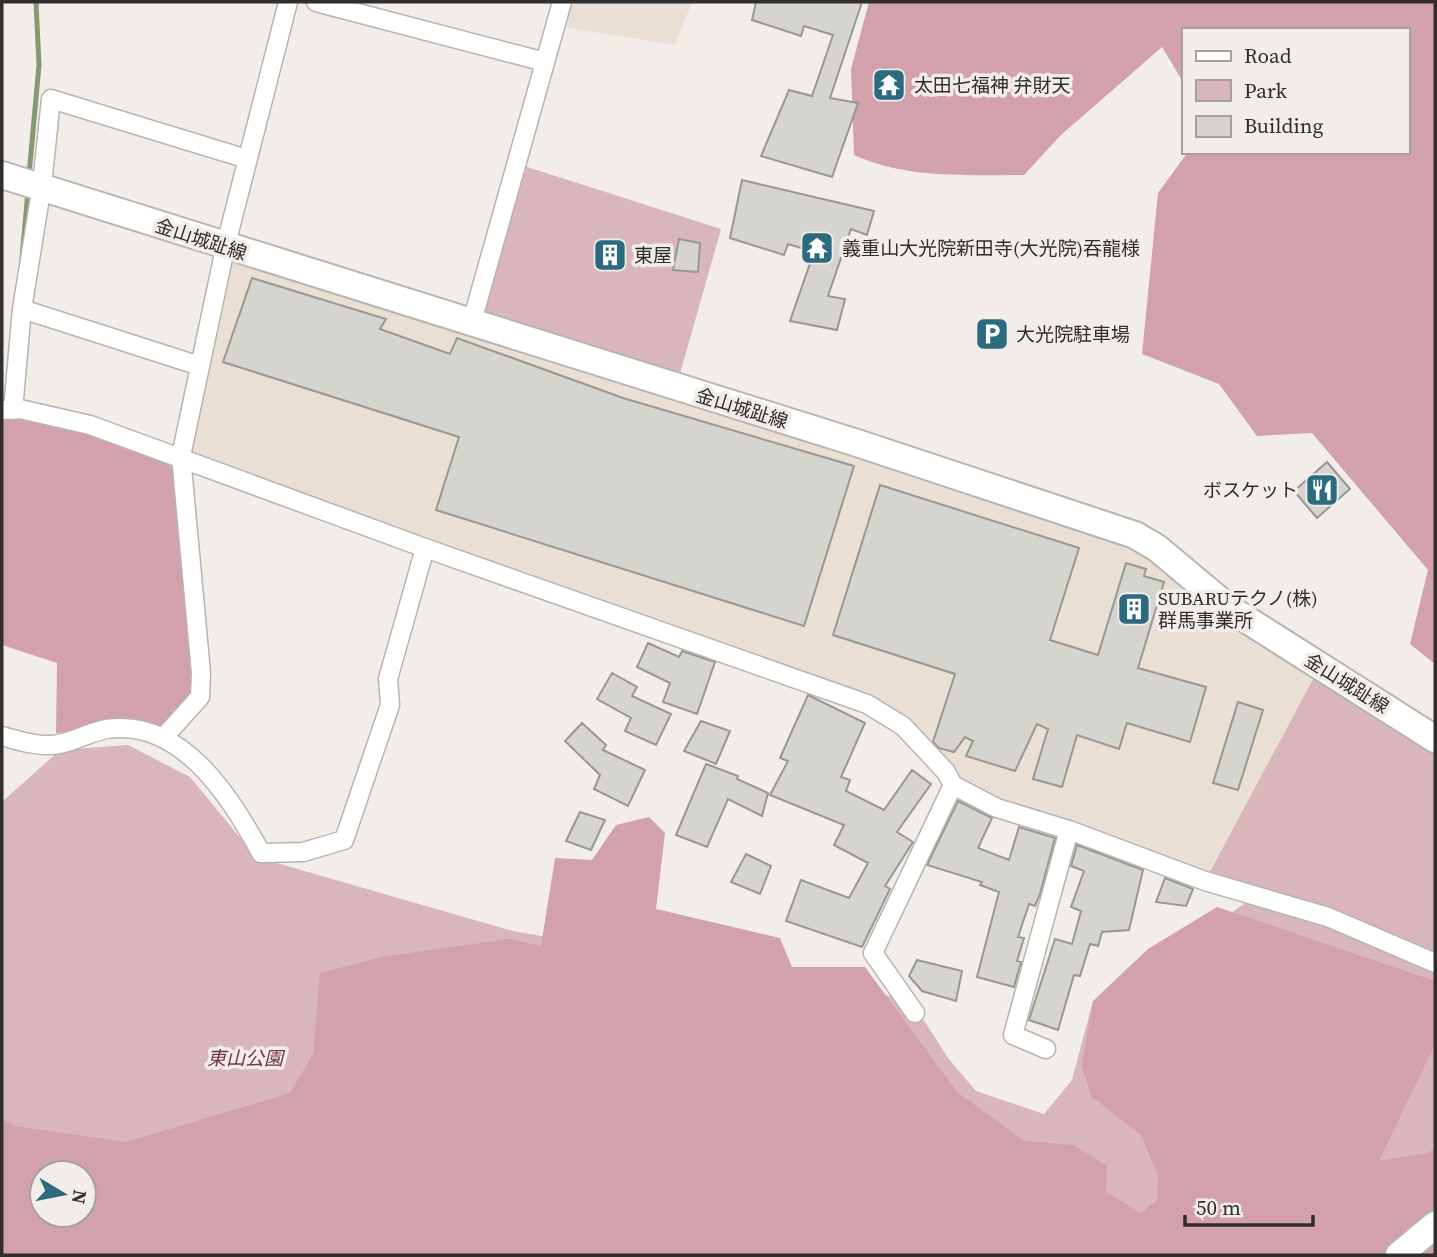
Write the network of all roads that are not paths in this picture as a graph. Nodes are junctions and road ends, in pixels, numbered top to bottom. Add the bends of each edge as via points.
1 (288, 2) edge
2 (316, 2) edge
3 (562, 2) edge
4 (545, 62) junction
5 (247, 159) junction
6 (2, 175) edge
7 (41, 188) junction
8 (225, 246) junction
9 (22, 309) junction
10 (471, 325) junction
11 (200, 366) junction
12 (8, 410) edge
13 (181, 456) junction
14 (425, 548) junction
15 (2, 736) edge
16 (164, 737) junction
17 (1435, 739) edge
18 (953, 785) junction
19 (1069, 830) junction
20 (1435, 963) edge
21 (915, 1013) dead end
22 (1046, 1049) dead end
23 (1435, 1225) edge
24 (1399, 1255) edge

1 - 5 street
2 - 4 street
3 - 4 street
4 - 10 street
5 - 7 street via 51,99
5 - 8 street
6 - 7 main road, 金山城趾線
7 - 8 main road, 金山城趾線
7 - 9 street
8 - 10 main road, 金山城趾線
8 - 11 street
9 - 11 street
9 - 12 street
10 - 17 main road, 金山城趾線 via 857,443 1135,535 1230,609
11 - 13 street
12 - 13 street via 90,425
13 - 14 street
13 - 16 street via 200,697
14 - 16 street via 388,679 390,705 344,840 303,852 261,853 223,790
14 - 18 street via 866,704 903,726
15 - 16 street via 50,746 108,729
18 - 19 street via 997,808
18 - 21 street via 873,953
19 - 20 street via 1205,881 1328,917
19 - 22 street via 1013,1035
23 - 24 main road

